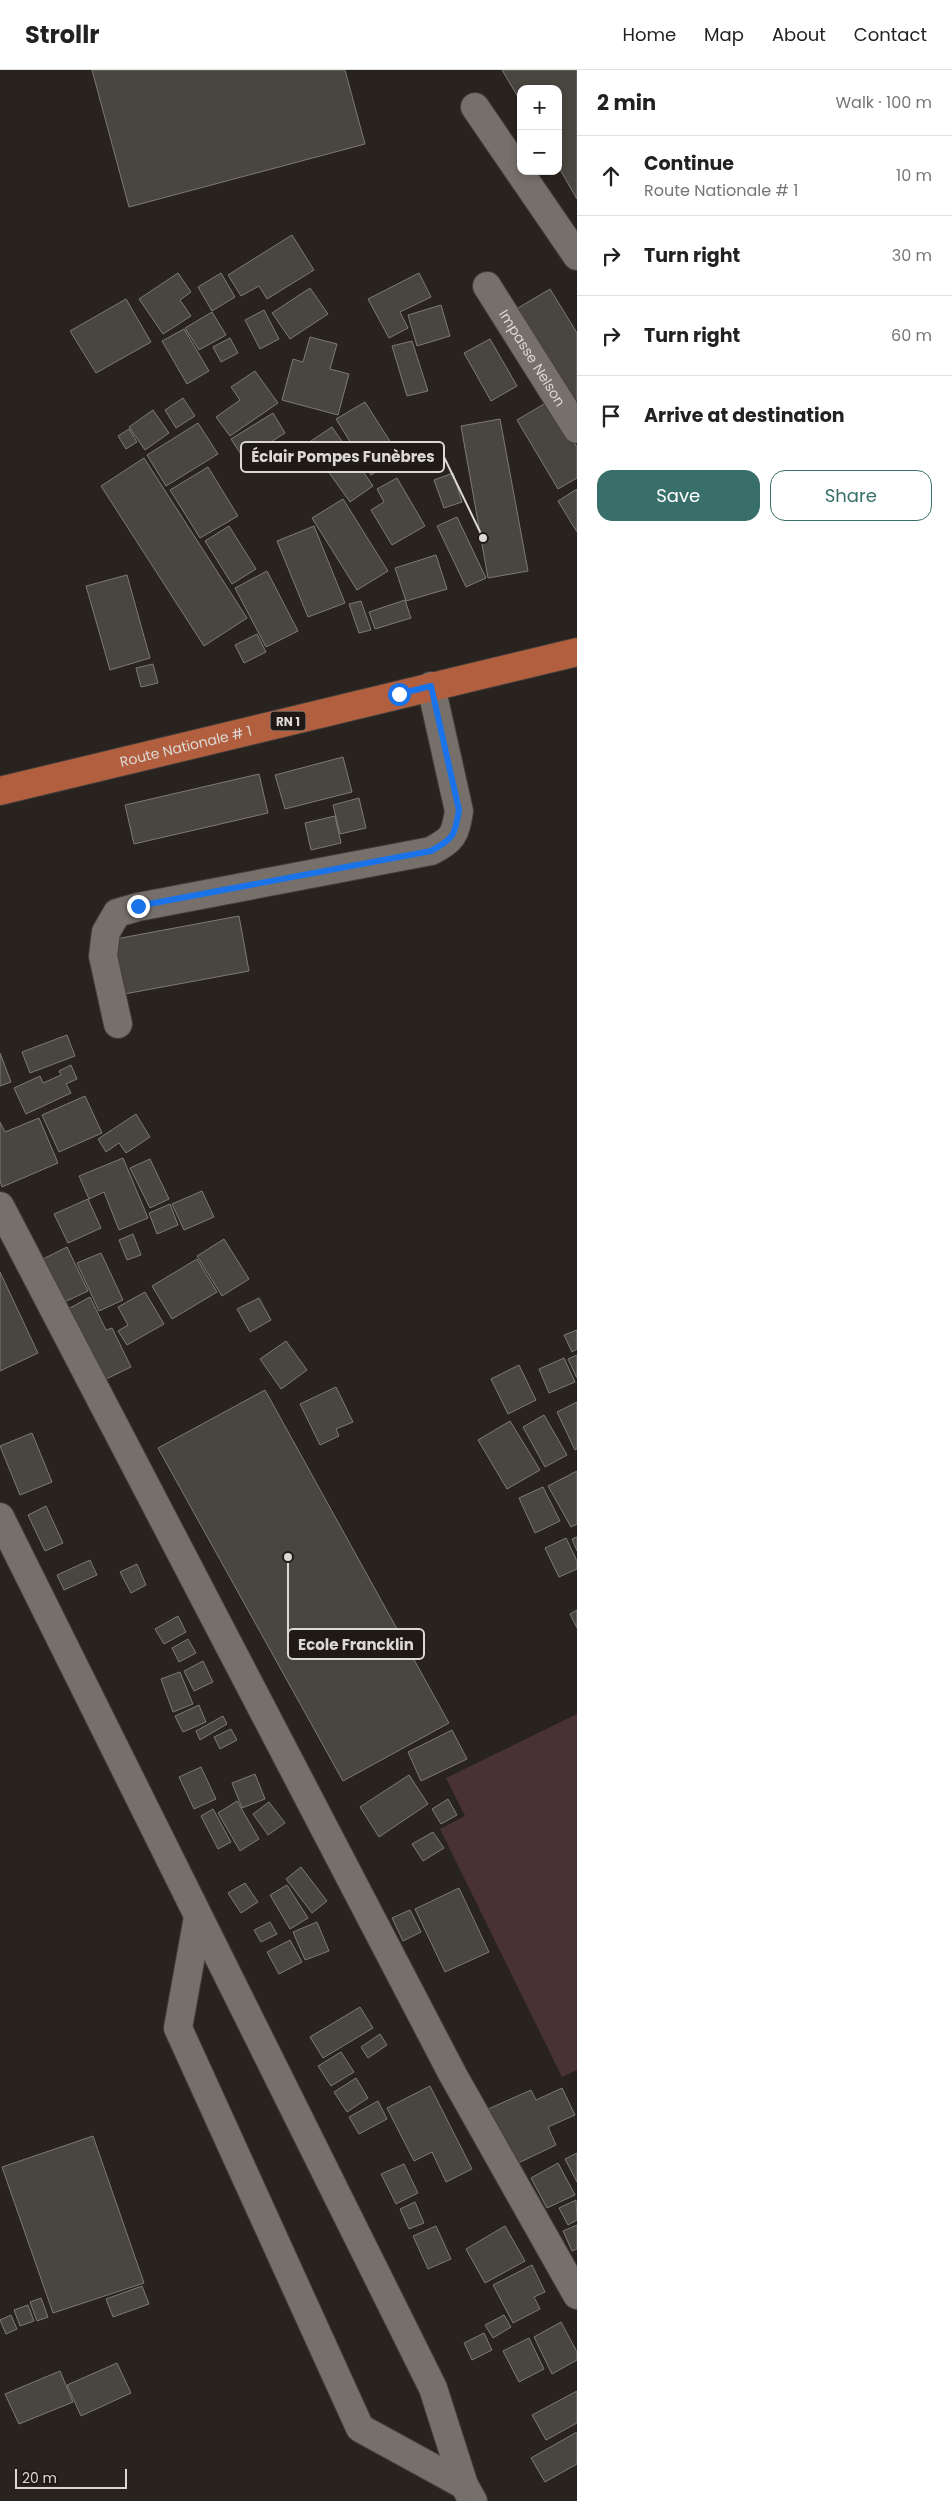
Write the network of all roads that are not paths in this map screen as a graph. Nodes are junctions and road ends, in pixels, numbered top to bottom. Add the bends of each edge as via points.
1 (475, 107) dead end
2 (577, 256) edge
3 (487, 286) dead end
4 (577, 429) edge
5 (577, 652) edge
6 (431, 686) junction
7 (0, 791) edge
8 (118, 1024) dead end
9 (0, 1206) edge
10 (0, 1517) edge
11 (198, 1917) junction
12 (577, 2295) edge
13 (469, 2493) edge

1 - 2 lane
3 - 4 lane, Impasse Nelson
5 - 6 main road, Route Nationale # 1 / RN 1
6 - 7 main road, Route Nationale # 1 / RN 1
6 - 8 lane via 459,810 450,841 431,851 138,906 117,913 106,932 103,956
9 - 12 lane via 453,2075
10 - 11 lane
11 - 13 lane via 433,2388
11 - 13 lane via 178,2028 360,2428

